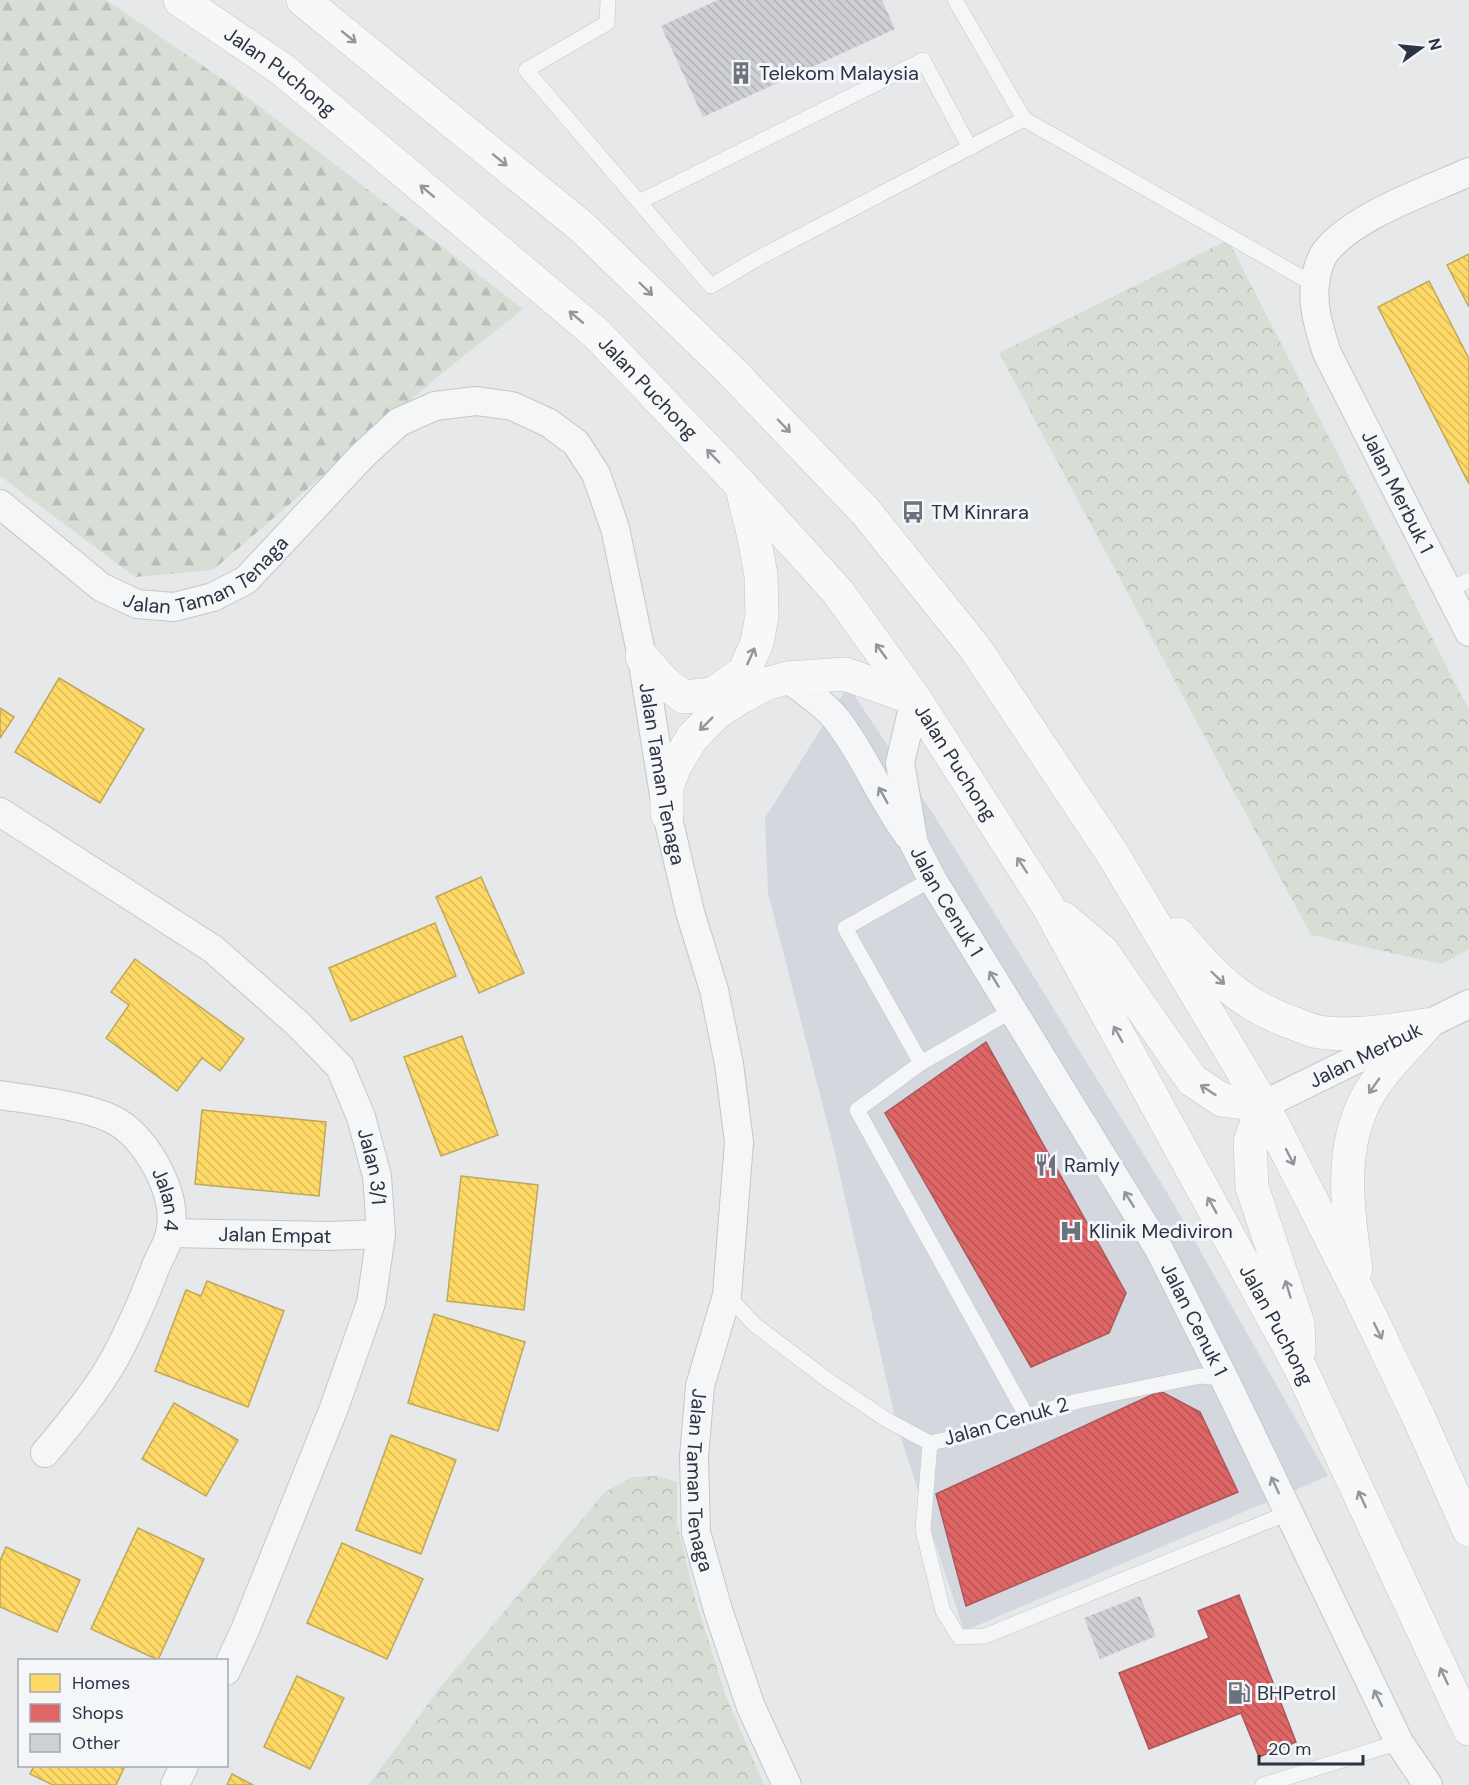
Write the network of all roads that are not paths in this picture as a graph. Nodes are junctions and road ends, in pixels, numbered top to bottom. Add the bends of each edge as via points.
1 (180, 0) edge
2 (303, 0) edge
3 (608, 0) edge
4 (955, 0) edge
5 (1024, 119) junction
6 (970, 148) junction
7 (1469, 172) edge
8 (639, 202) junction
9 (1315, 285) junction
10 (741, 485) junction
11 (0, 504) edge
12 (1459, 586) edge
13 (1469, 632) edge
14 (642, 657) junction
15 (787, 678) junction
16 (915, 699) junction
17 (0, 812) edge
18 (667, 814) junction
19 (914, 844) junction
20 (1112, 853) junction
21 (932, 879) junction
22 (1048, 906) junction
23 (1469, 1004) edge
24 (1013, 1010) junction
25 (1426, 1025) junction
26 (921, 1063) junction
27 (0, 1095) edge
28 (1263, 1105) junction
29 (170, 1233) junction
30 (381, 1234) junction
31 (1360, 1294) junction
32 (727, 1296) junction
33 (1300, 1367) junction
34 (1224, 1378) junction
35 (1026, 1415) junction
36 (930, 1443) junction
37 (45, 1453) dead end
38 (1288, 1513) junction
39 (1469, 1530) edge
40 (228, 1667) edge
41 (1469, 1729) edge
42 (1399, 1742) junction
43 (184, 1767) edge
44 (175, 1785) edge
45 (788, 1785) edge
46 (1263, 1785) edge
47 (1428, 1785) edge

10 -> 1 main road, Jalan Puchong via 597,334 283,70
2 -> 20 main road via 582,227 732,372 858,503 975,648
3 - 8 lane via 607,23 526,70
4 - 5 lane
5 - 6 lane
5 - 9 lane
6 - 8 lane via 711,286
6 - 8 lane via 923,60
7 - 9 street via 1364,220 1347,232 1326,251
9 - 12 street, Jalan Merbuk 1 via 1318,324 1327,353
14 -> 10 main road via 684,697 713,694 744,672 757,643 762,615 761,575
16 -> 10 main road, Jalan Puchong via 838,592
11 - 14 street, Jalan Taman Tenaga via 101,587 137,604 174,607 213,597 246,580 363,454 399,422 435,406 476,401 512,406 549,423 576,443 596,474 615,528
12 - 13 street, Jalan Merbuk 1
14 - 18 street, Jalan Taman Tenaga
15 - 16 main road via 845,674
15 -> 18 main road via 741,697 716,714 692,738 667,787
19 -> 15 street via 836,718
16 - 19 street, Jalan Cenuk 1 via 900,763
22 -> 16 main road, Jalan Puchong
17 - 30 street, Jalan 3/1 via 213,949 340,1067 361,1117 376,1176
18 - 32 street, Jalan Taman Tenaga via 690,912 714,990 739,1142
19 - 21 street, Jalan Cenuk 1
20 -> 25 main road via 1197,957 1236,995 1269,1015 1319,1032 1377,1032
20 - 28 main road
24 -> 21 street, Jalan Cenuk 1
21 - 26 lane via 845,928
28 -> 22 main road via 1222,1100 1191,1080 1102,951
33 -> 22 main road, Jalan Puchong
23 - 25 street, Jalan Merbuk
24 - 26 lane
34 -> 24 street, Jalan Cenuk 1 via 1159,1249
25 - 28 street, Jalan Merbuk
25 -> 31 main road via 1384,1071 1353,1128 1348,1165 1349,1216
26 - 35 lane via 857,1110
27 - 29 street, Jalan 4 via 64,1105 118,1122 135,1136 153,1160 167,1191
28 -> 31 main road
33 -> 28 main road via 1298,1324 1252,1187 1250,1142
29 - 30 street, Jalan Empat
29 - 37 street, Jalan 4 via 139,1312 114,1359 87,1401
30 - 40 street, Jalan 3/1 via 371,1303 342,1387
31 -> 39 main road
32 - 36 lane, Jalan Cenuk 2 via 755,1325 829,1381
32 - 45 street, Jalan Taman Tenaga via 700,1386 694,1457 696,1532 751,1707
41 -> 33 main road, Jalan Puchong
34 - 35 lane, Jalan Cenuk 2 via 1200,1376 1168,1381
38 -> 34 street, Jalan Cenuk 1
35 - 36 lane, Jalan Cenuk 2
36 - 38 lane via 923,1530 943,1611 958,1637 985,1636
42 -> 38 street, Jalan Cenuk 1
42 - 46 lane
42 - 47 street, Jalan Cenuk 1
43 - 44 street

